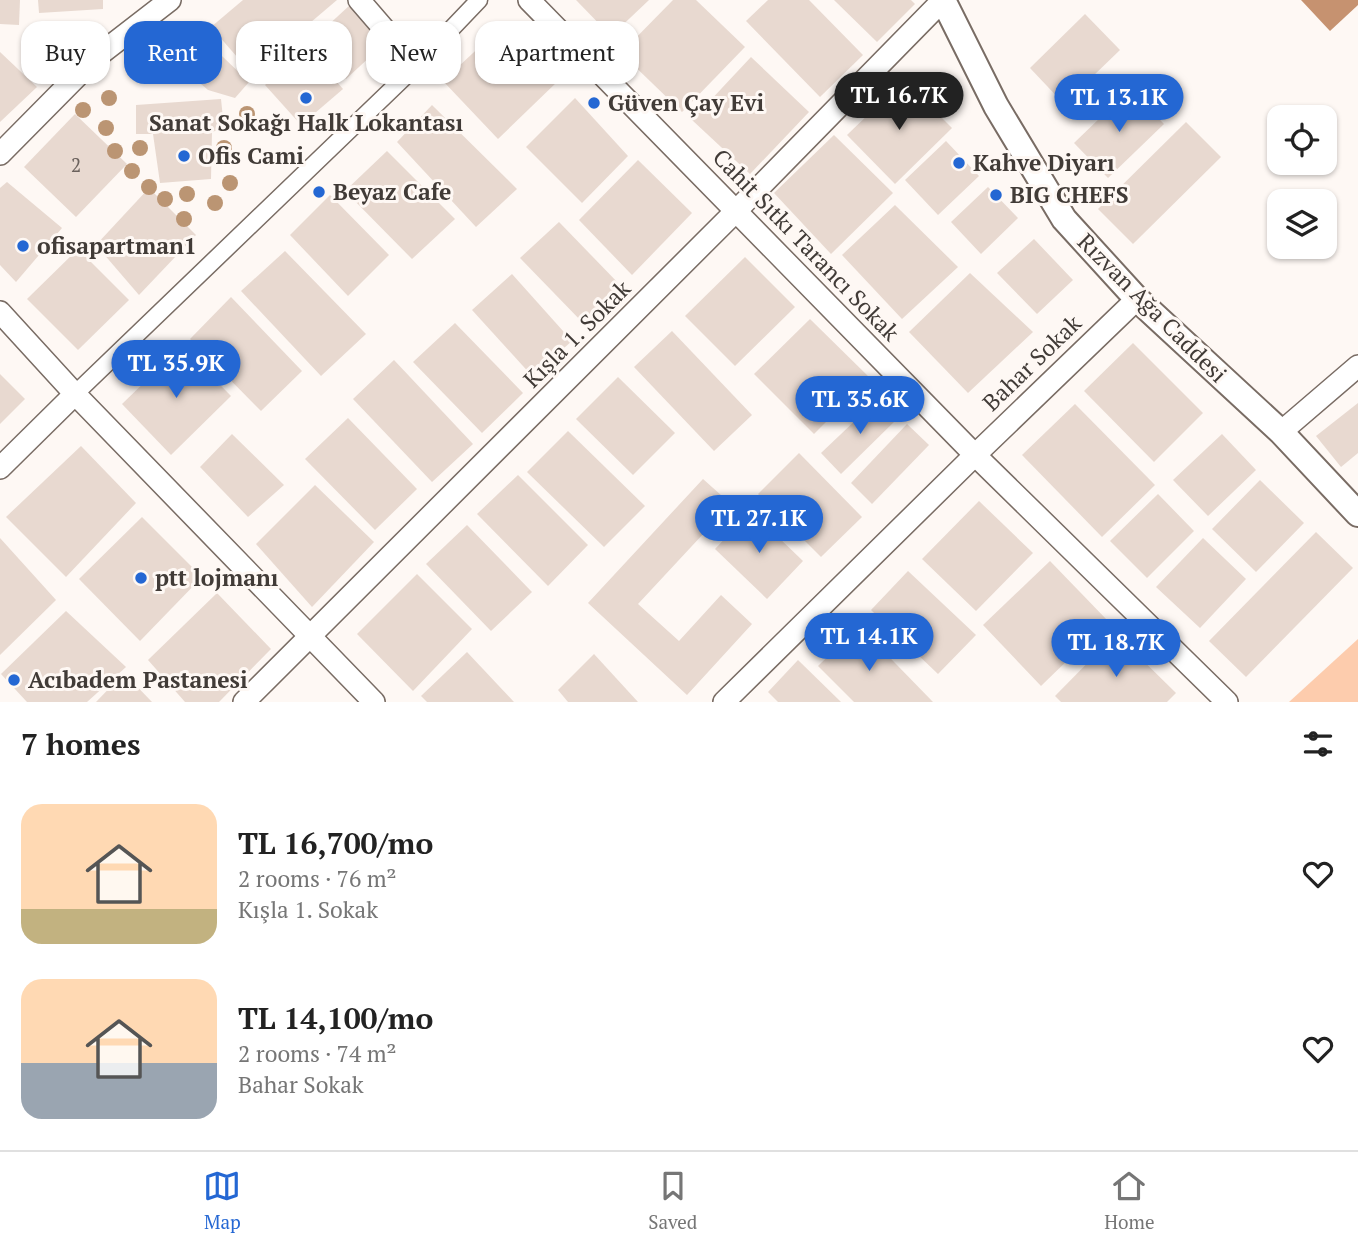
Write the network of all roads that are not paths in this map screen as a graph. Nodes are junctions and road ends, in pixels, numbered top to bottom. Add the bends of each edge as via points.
1 (170, 0) edge
2 (359, 0) edge
3 (479, 0) edge
4 (529, 0) edge
5 (943, 0) edge
6 (377, 21) edge
7 (459, 21) edge
8 (397, 84) edge
9 (0, 154) edge
10 (736, 211) junction
11 (1137, 299) junction
12 (0, 312) edge
13 (1358, 366) edge
14 (75, 394) junction
15 (1281, 432) junction
16 (975, 455) junction
17 (0, 468) edge
18 (1358, 514) edge
19 (311, 637) junction
20 (735, 698) edge
21 (1218, 699) edge
22 (244, 702) edge
23 (374, 702) edge

1 - 9 street via 95,58
2 - 6 street
3 - 7 street
4 - 10 street, Cahit Sıtkı Tarancı Sokak
5 - 10 street, Kışla 1. Sokak
5 - 11 street, Rızvan Ağa Caddesi via 996,106 1064,219
8 - 14 street
10 - 16 street, Cahit Sıtkı Tarancı Sokak
10 - 19 street, Kışla 1. Sokak
11 - 15 street, Rızvan Ağa Caddesi
11 - 16 street, Bahar Sokak
12 - 14 street
13 - 15 street
14 - 17 street
14 - 19 street
15 - 18 street, Rızvan Ağa Caddesi
16 - 20 street, Bahar Sokak
16 - 21 street, Cahit Sıtkı Tarancı Sokak
19 - 22 street, Kışla 1. Sokak
19 - 23 street

